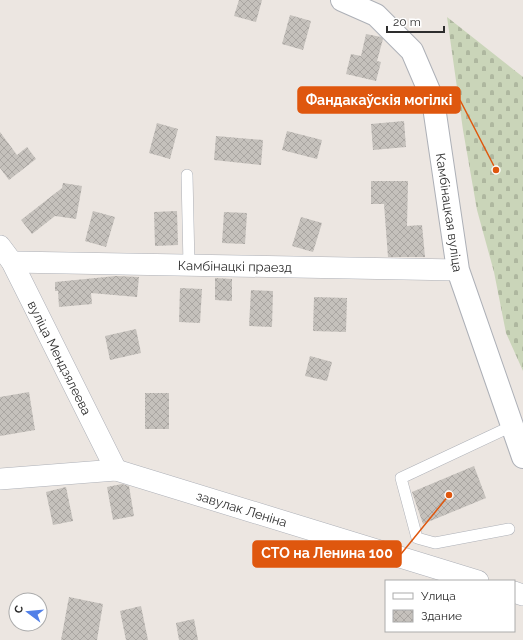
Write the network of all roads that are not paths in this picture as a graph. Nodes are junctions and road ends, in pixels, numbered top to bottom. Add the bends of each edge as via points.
1 (345, 1) edge
2 (187, 175) dead end
3 (6, 254) edge
4 (189, 265) junction
5 (458, 270) junction
6 (512, 426) junction
7 (523, 457) edge
8 (116, 470) junction
9 (0, 479) edge
10 (509, 528) dead end
11 (475, 580) edge

1 - 5 street, Камбінацкая вуліца via 376,15 412,50 433,100
2 - 4 lane
3 - 4 street, Камбінацкі праезд
3 - 8 street, вуліца Мендзялеева
4 - 5 street, Камбінацкі праезд
5 - 6 street, Камбінацкая вуліца
6 - 7 street, Камбінацкая вуліца
6 - 10 lane via 401,478 417,538 435,543
8 - 9 street, завулак Леніна
8 - 11 street, завулак Леніна

